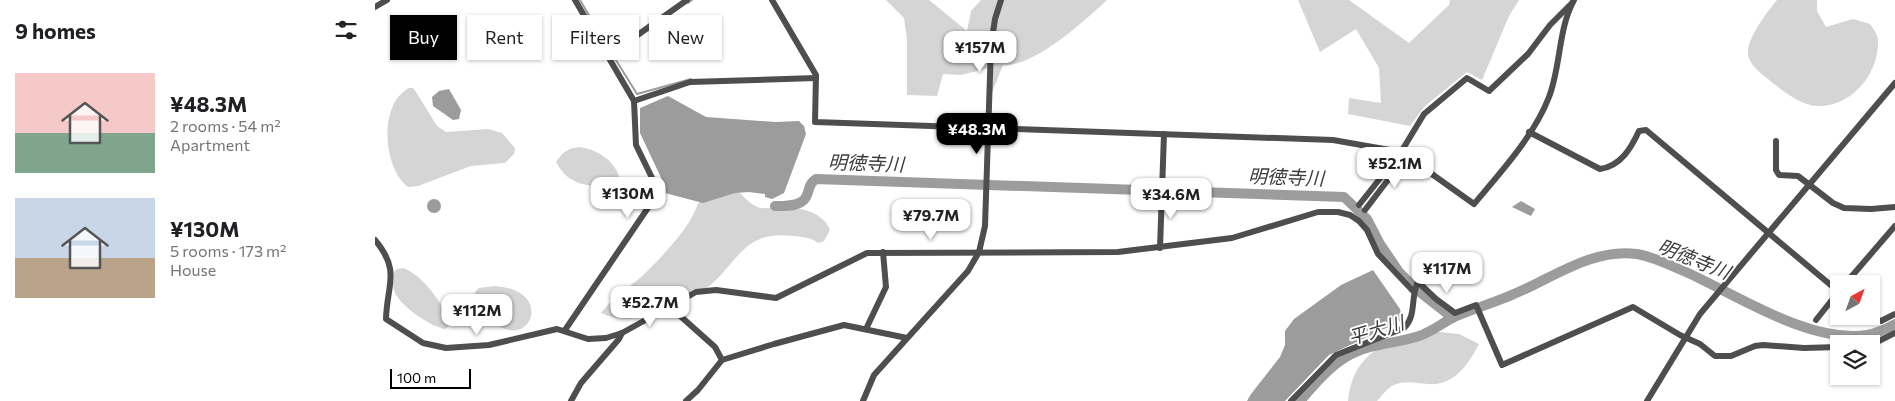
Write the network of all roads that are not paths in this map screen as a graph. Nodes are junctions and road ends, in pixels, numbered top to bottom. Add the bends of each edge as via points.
1 (387, 0) edge
2 (575, 0) edge
3 (687, 0) edge
4 (772, 0) edge
5 (1001, 0) edge
6 (1573, 2) edge
7 (375, 7) edge
8 (584, 15) edge
9 (639, 34) edge
10 (610, 60) edge
11 (816, 78) junction
12 (1895, 83) edge
13 (634, 101) junction
14 (988, 129) junction
15 (1529, 132) junction
16 (1163, 134) junction
17 (1776, 141) dead end
18 (1404, 153) junction
19 (1809, 186) junction
20 (1359, 205) dead end
21 (1895, 207) edge
22 (1365, 210) dead end
23 (1895, 226) edge
24 (1769, 233) junction
25 (375, 240) edge
26 (1160, 248) junction
27 (883, 252) junction
28 (979, 252) junction
29 (1853, 275) edge
30 (1830, 284) edge
31 (1413, 291) junction
32 (1830, 303) edge
33 (669, 306) junction
34 (1895, 314) edge
35 (1816, 320) dead end
36 (1880, 321) edge
37 (866, 329) junction
38 (565, 330) junction
39 (1895, 333) edge
40 (622, 334) junction
41 (1684, 337) junction
42 (907, 338) junction
43 (1880, 340) edge
44 (1830, 347) edge
45 (722, 360) junction
46 (571, 401) edge
47 (685, 401) edge
48 (863, 401) edge
49 (1291, 401) edge
50 (1647, 401) edge

1 - 7 street
2 - 8 street
3 - 9 street
4 - 11 street
5 - 14 street via 992,35
6 - 15 street via 1549,96
6 - 18 street via 1549,25 1528,54 1489,91 1467,78 1429,109
10 - 13 street
11 - 13 street via 690,82
11 - 14 street via 815,122
12 - 19 street
13 - 38 street via 636,145 655,184 656,196
14 - 16 street
14 - 28 street via 985,226
15 - 18 street via 1474,204
15 - 24 street via 1600,169 1615,164 1629,150 1639,131 1646,130
16 - 18 street via 1333,140
16 - 26 street
17 - 19 street via 1777,174 1799,176
18 - 20 street
18 - 22 street
19 - 21 street via 1844,208 1871,210
19 - 24 street
23 - 29 street
24 - 30 street
24 - 41 street
25 - 38 street via 391,268 386,319 423,343 446,348 476,347 546,330
26 - 28 street via 1109,252
26 - 31 street via 1232,238 1318,212 1338,212 1359,221 1378,254
27 - 28 street
27 - 33 street via 857,257 783,296 770,299 708,290 696,292
27 - 37 street via 886,288
28 - 42 street via 967,271
31 - 41 street via 1418,282 1455,313 1476,304 1502,365 1633,306
31 - 49 street via 1412,316 1404,328 1336,355
32 - 35 street
33 - 40 street
33 - 45 street via 715,347
34 - 36 street
37 - 42 street
37 - 45 street via 844,325
38 - 40 street via 588,339
39 - 43 street
40 - 46 street via 581,383
41 - 44 street via 1715,356 1731,356 1755,346
41 - 50 street
42 - 48 street via 874,375
45 - 47 street

